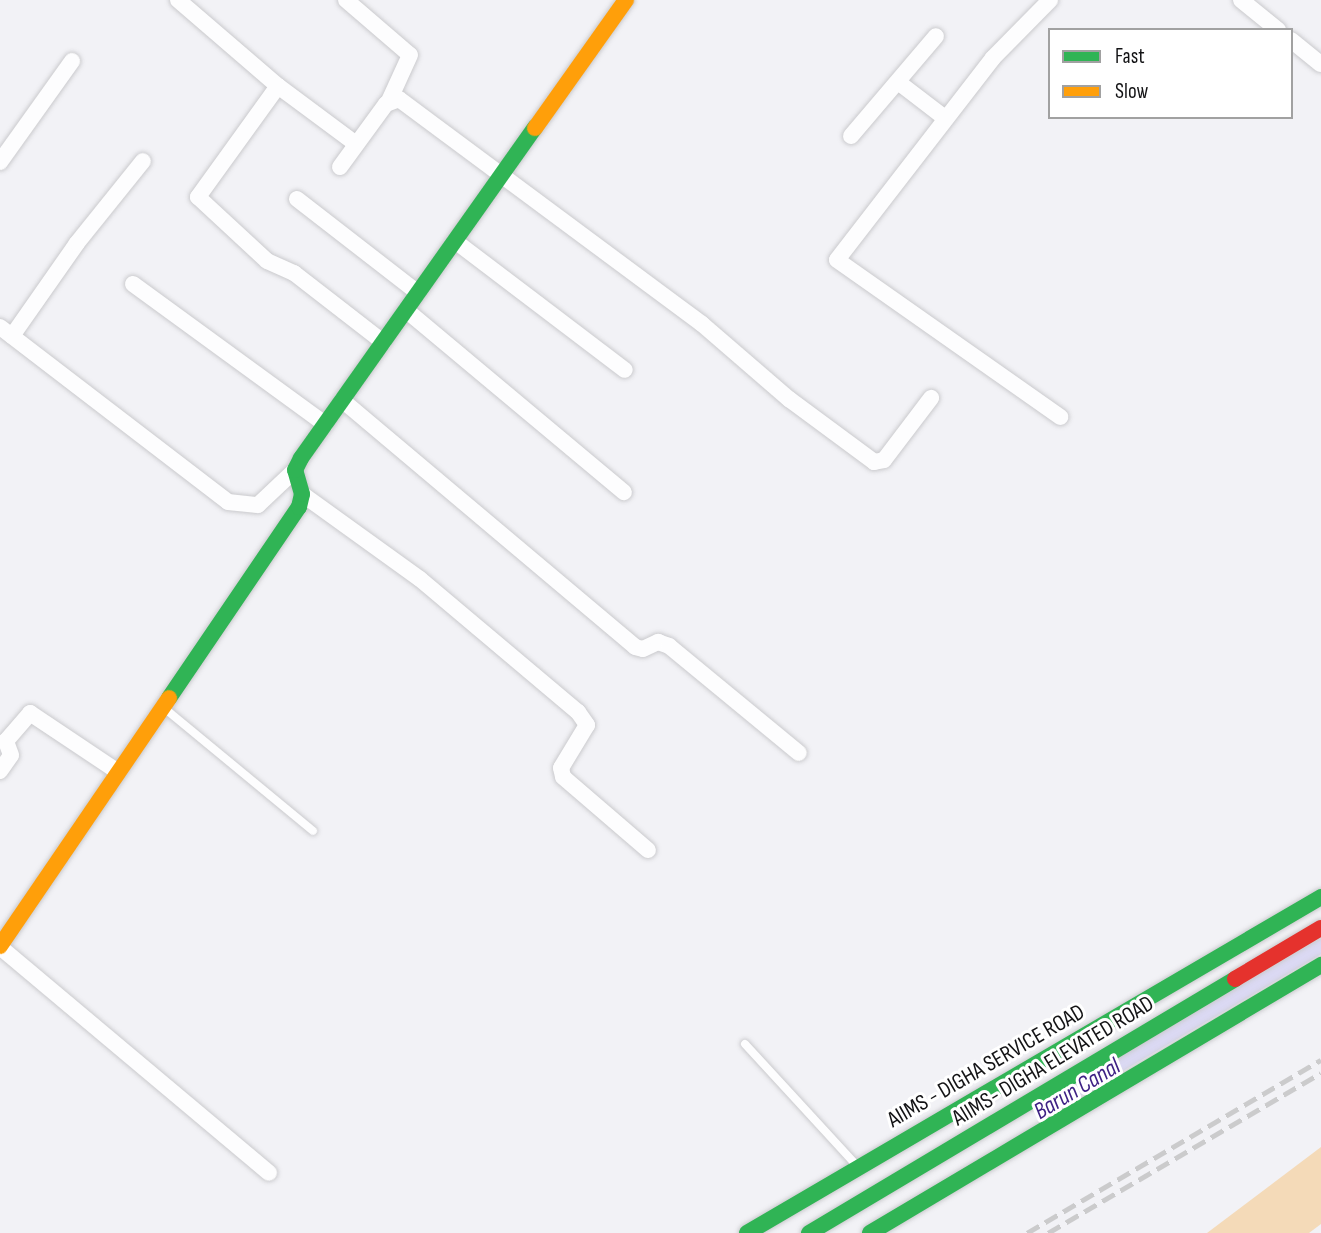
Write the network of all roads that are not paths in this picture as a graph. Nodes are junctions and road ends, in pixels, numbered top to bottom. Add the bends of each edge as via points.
1 (178, 0) edge
2 (346, 0) edge
3 (626, 0) edge
4 (1051, 0) edge
5 (1241, 0) edge
6 (1276, 28) edge
7 (936, 36) dead end
8 (1293, 42) edge
9 (72, 61) dead end
10 (1321, 64) edge
11 (898, 82) junction
12 (278, 86) junction
13 (389, 101) junction
14 (945, 118) junction
15 (852, 136) dead end
16 (356, 144) junction
17 (143, 161) dead end
18 (0, 162) edge
19 (340, 167) dead end
20 (503, 175) junction
21 (297, 199) dead end
22 (455, 242) junction
23 (133, 284) dead end
24 (418, 293) junction
25 (406, 310) junction
26 (6, 332) edge
27 (383, 342) junction
28 (625, 370) dead end
29 (931, 398) dead end
30 (342, 400) junction
31 (1060, 417) dead end
32 (325, 424) junction
33 (295, 470) junction
34 (624, 492) dead end
35 (302, 494) junction
36 (162, 706) junction
37 (799, 753) dead end
38 (0, 771) edge
39 (118, 772) junction
40 (313, 831) dead end
41 (648, 850) dead end
42 (1321, 897) edge
43 (1321, 928) edge
44 (0, 946) edge
45 (1321, 965) edge
46 (745, 1044) dead end
47 (858, 1168) junction
48 (270, 1173) dead end
49 (747, 1233) edge
50 (809, 1233) edge
51 (870, 1233) edge

1 - 12 street
2 - 13 street via 410,55
3 - 20 main road
4 - 14 street via 993,58
5 - 6 street
7 - 11 street
8 - 10 street
9 - 18 street
11 - 14 street
11 - 15 street
12 - 16 street
12 - 27 street via 200,191 199,199 267,261 294,273
13 - 16 street
13 - 20 street via 399,99
14 - 31 street via 837,260
16 - 19 street
17 - 26 street
20 - 22 main road
20 - 29 street via 877,463
21 - 24 street
22 - 24 main road
22 - 28 street
23 - 32 street
24 - 25 main road
25 - 27 main road
25 - 34 street
26 - 33 street via 228,502 258,505
27 - 30 main road
30 - 32 main road
30 - 37 street via 635,646 664,643
32 - 33 main road
33 - 35 main road
35 - 36 main road via 299,507
35 - 41 street via 420,579 584,719 586,729 561,768 563,777
36 - 39 main road
36 - 40 lane
38 - 39 street via 11,755 6,741 30,713
39 - 44 main road
42 - 47 main road, AIIMS - DIGHA SERVICE ROAD
43 - 50 main road, AIIMS- DIGHA ELEVATED ROAD
44 - 48 street
45 - 51 main road
46 - 47 lane
47 - 49 main road, AIIMS - DIGHA SERVICE ROAD

